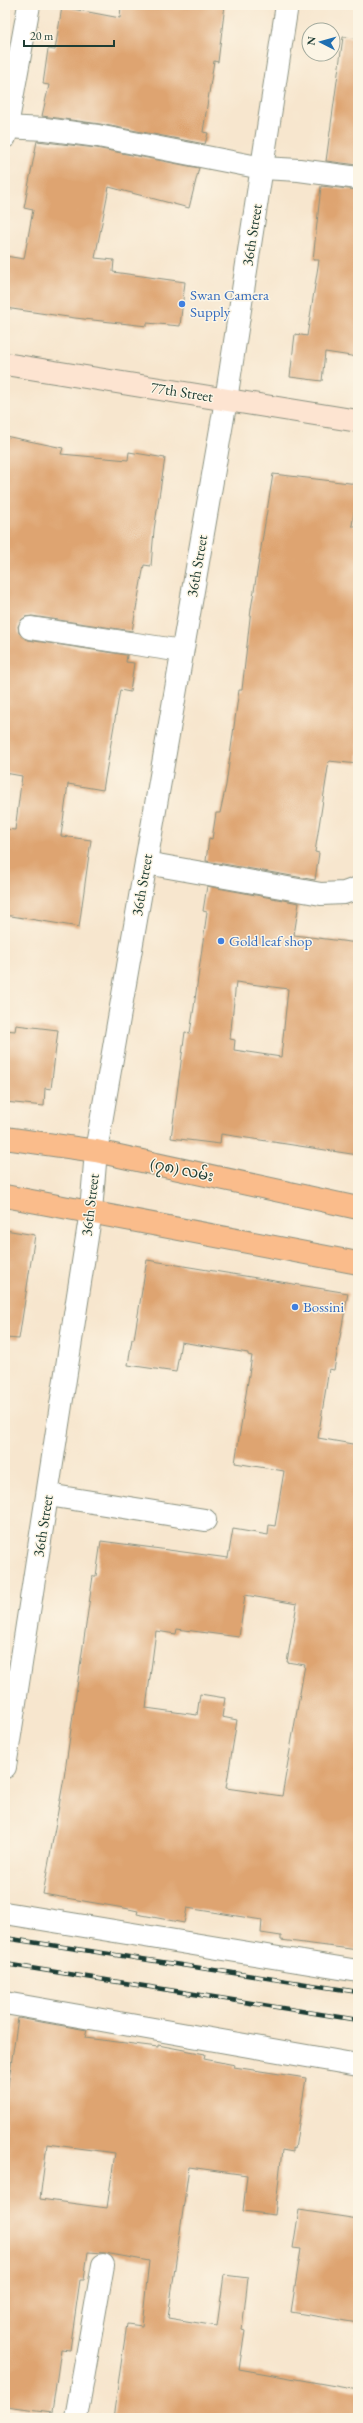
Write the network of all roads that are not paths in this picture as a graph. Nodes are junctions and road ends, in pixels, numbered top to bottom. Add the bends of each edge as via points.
1 (29, 5) edge
2 (287, 5) edge
3 (6, 131) edge
4 (262, 168) junction
5 (358, 178) edge
6 (5, 364) edge
7 (226, 400) junction
8 (358, 421) edge
9 (30, 628) dead end
10 (182, 651) junction
11 (146, 863) junction
12 (358, 888) edge
13 (5, 1138) edge
14 (96, 1151) junction
15 (5, 1196) edge
16 (358, 1208) edge
17 (91, 1211) junction
18 (358, 1263) edge
19 (48, 1494) junction
20 (205, 1520) dead end
21 (5, 1767) edge
22 (5, 1913) edge
23 (358, 1971) edge
24 (5, 2003) edge
25 (358, 2065) edge
26 (103, 2265) dead end
27 (76, 2418) edge

1 - 3 street
2 - 4 street, 36th Street
3 - 4 street via 45,129 98,136
4 - 5 street
4 - 7 street, 36th Street
6 - 7 street, 77th Street
7 - 8 street, 77th Street
7 - 10 street, 36th Street
9 - 10 street
10 - 11 street, 36th Street
11 - 12 street via 321,894 344,893
11 - 14 street, 36th Street
13 - 14 main road, (၇၈) လမ်း
14 - 16 main road, (၇၈) လမ်း
14 - 17 street, 36th Street
15 - 17 main road
17 - 18 main road
17 - 19 street, 36th Street
19 - 20 street
19 - 21 street, 36th Street
22 - 23 street
24 - 25 street
26 - 27 street

